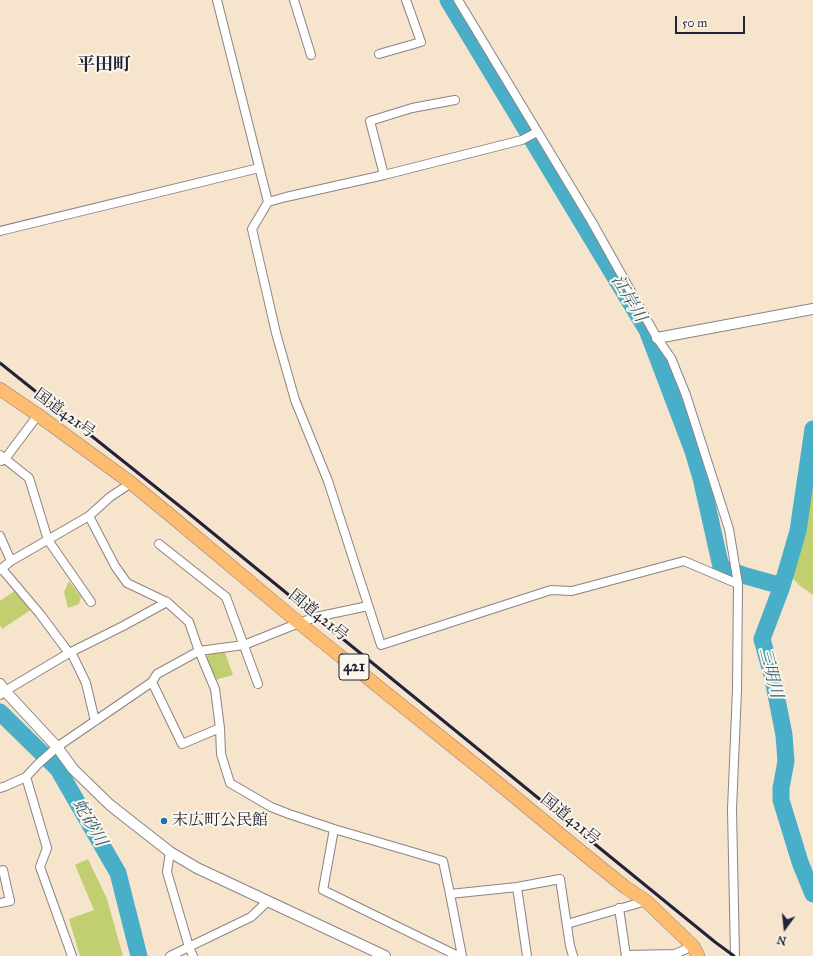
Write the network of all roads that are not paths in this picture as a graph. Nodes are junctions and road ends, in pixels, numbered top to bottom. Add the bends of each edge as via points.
1 (217, 0) edge
2 (294, 0) edge
3 (406, 0) edge
4 (458, 0) edge
5 (379, 54) dead end
6 (311, 55) dead end
7 (455, 100) dead end
8 (532, 134) junction
9 (259, 168) junction
10 (384, 175) junction
11 (268, 202) junction
12 (0, 230) edge
13 (813, 309) edge
14 (657, 338) junction
15 (0, 389) edge
16 (38, 415) junction
17 (2, 459) edge
18 (131, 483) junction
19 (88, 516) junction
20 (0, 536) edge
21 (48, 540) junction
22 (159, 544) dead end
23 (11, 561) junction
24 (1, 569) edge
25 (738, 584) junction
26 (91, 602) dead end
27 (168, 602) junction
28 (368, 606) junction
29 (299, 623) junction
30 (244, 645) junction
31 (199, 651) junction
32 (70, 652) junction
33 (152, 682) junction
34 (258, 684) dead end
35 (2, 690) edge
36 (95, 721) junction
37 (220, 728) junction
38 (58, 747) junction
39 (26, 777) junction
40 (0, 788) edge
41 (334, 829) junction
42 (170, 852) junction
43 (0, 871) edge
44 (517, 887) junction
45 (450, 894) junction
46 (268, 901) junction
47 (646, 901) junction
48 (0, 903) edge
49 (619, 908) junction
50 (567, 924) junction
51 (189, 948) junction
52 (696, 951) edge
53 (626, 955) edge
54 (675, 955) edge
55 (72, 956) edge
56 (170, 956) edge
57 (193, 956) edge
58 (385, 956) edge
59 (458, 956) edge
60 (462, 956) edge
61 (527, 956) edge
62 (573, 956) edge
63 (735, 956) edge

1 - 9 street
2 - 6 street
3 - 5 street via 420,42
4 - 8 street
7 - 10 street via 412,108 370,121
8 - 10 street via 522,140
8 - 14 street via 592,222
9 - 11 street
9 - 12 street
10 - 11 street
11 - 28 street via 252,229 276,333 295,400 328,481
13 - 14 street
14 - 25 street via 671,358 686,395 729,529
15 - 16 highway, 国道421号 / 421
16 - 17 street
16 - 18 highway, 国道421号 / 421
17 - 21 street via 29,478
18 - 19 street
18 - 29 highway, 国道421号 / 421
19 - 21 street
19 - 27 street via 127,583
20 - 23 street
21 - 23 street
21 - 26 street
22 - 30 street via 226,597
23 - 24 street
24 - 32 street
25 - 28 street via 684,561 572,591 551,590 381,646
25 - 63 street via 732,809
27 - 31 street via 189,622
27 - 32 street
28 - 29 street
29 - 30 street
29 - 47 highway, 国道421号 / 421 via 625,887
30 - 31 street
30 - 34 street
31 - 33 street via 157,674
31 - 37 street via 215,690
32 - 35 street
32 - 36 street via 86,683
33 - 36 street
33 - 37 street via 182,744
35 - 38 street
36 - 38 street
37 - 41 street via 221,754 230,783 271,807
38 - 39 street
38 - 42 street via 74,769 110,805
39 - 40 street
39 - 55 street via 47,848 40,867
41 - 45 street via 443,861
41 - 59 street via 323,890
42 - 46 street via 197,868
42 - 51 street via 166,872
43 - 48 street via 3,870 10,902
44 - 45 street
44 - 50 street via 560,879
44 - 61 street
45 - 60 street
46 - 51 street via 251,918
46 - 58 street
47 - 49 street
47 - 52 highway, 国道421号 / 421
49 - 50 street
49 - 53 street
50 - 62 street
51 - 56 street
51 - 57 street
52 - 54 street
53 - 54 street

